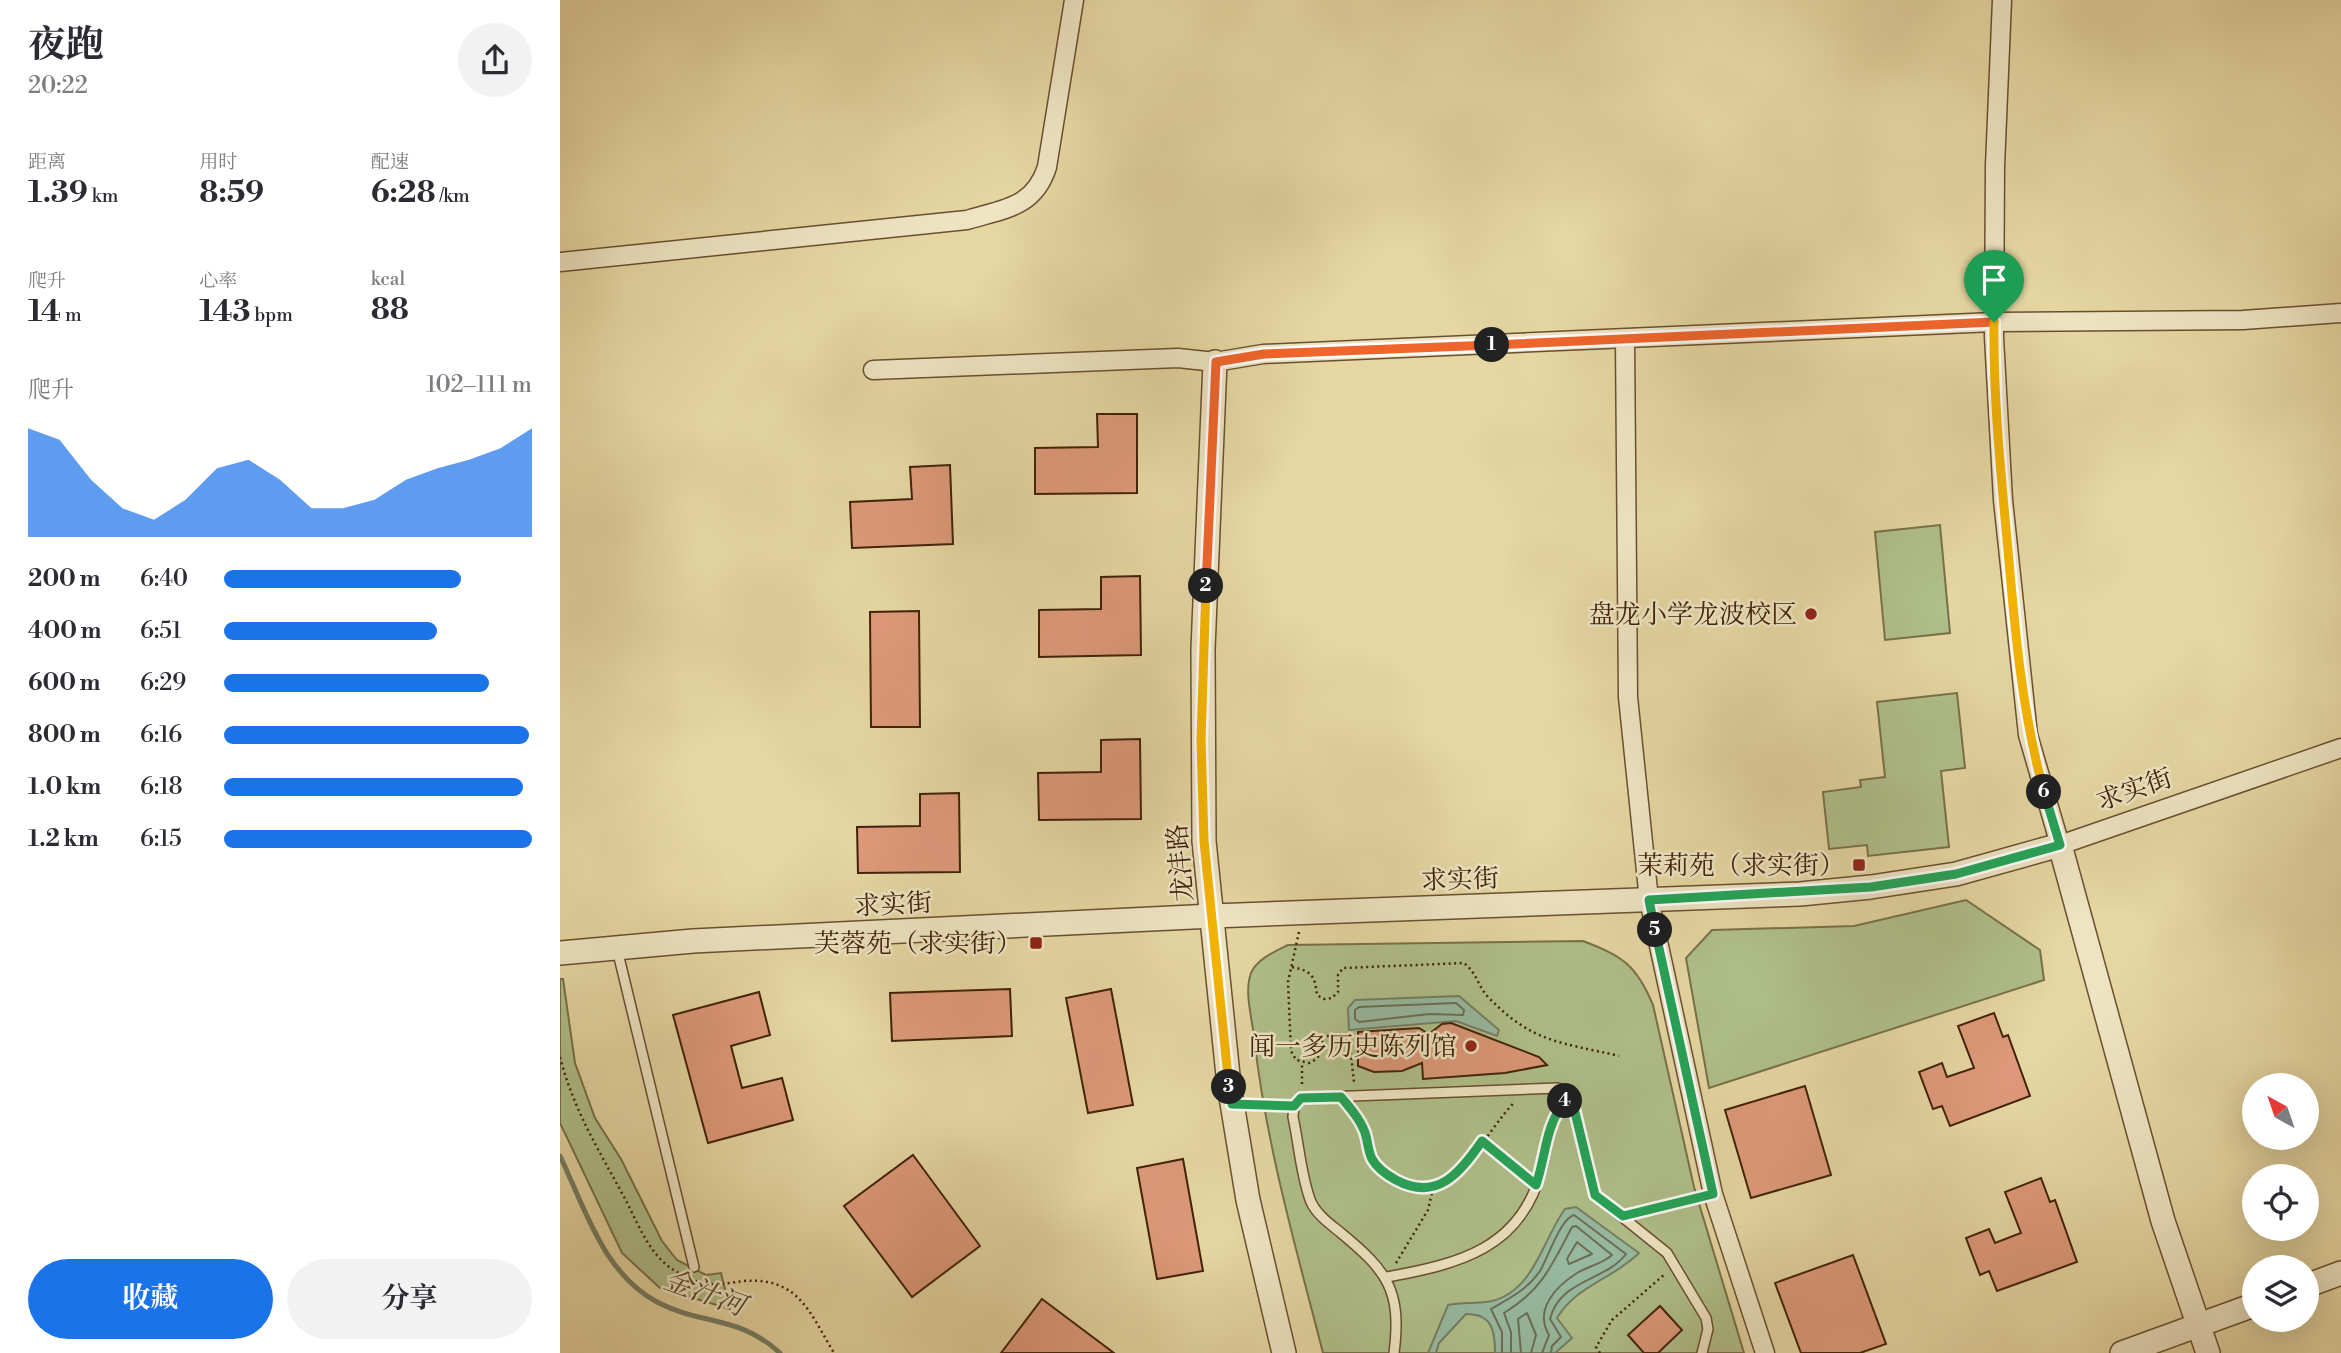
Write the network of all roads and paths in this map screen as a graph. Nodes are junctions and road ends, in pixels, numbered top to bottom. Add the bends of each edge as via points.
1 (1074, 0) edge
2 (2002, 0) edge
3 (560, 262) edge
4 (2341, 313) edge
5 (1994, 322) junction
6 (1625, 339) junction
7 (1216, 362) junction
8 (873, 370) dead end
9 (2341, 748) edge
10 (2060, 845) junction
11 (1649, 900) junction
12 (1298, 912) junction
13 (1213, 916) junction
14 (617, 948) junction
15 (560, 953) edge
16 (1292, 967) junction
17 (1619, 1056) dead end
18 (1302, 1063) junction
19 (1528, 1089) junction
20 (1356, 1096) junction
21 (1341, 1097) junction
22 (1301, 1098) junction
23 (1567, 1098) junction
24 (1232, 1104) junction
25 (1294, 1106) junction
26 (1482, 1141) junction
27 (1536, 1185) junction
28 (1433, 1188) junction
29 (1713, 1194) junction
30 (1623, 1216) junction
31 (1674, 1266) junction
32 (694, 1267) dead end
33 (2341, 1273) edge
34 (1387, 1277) junction
35 (2319, 1281) edge
36 (2242, 1309) edge
37 (2197, 1326) junction
38 (1284, 1353) edge
39 (1394, 1353) edge
40 (1600, 1353) edge
41 (1702, 1353) edge
42 (1765, 1353) edge
43 (2122, 1353) edge
44 (2208, 1353) edge

1 - 3 street via 1047,167 1041,187 1021,204 967,220
2 - 5 street
4 - 5 street via 2243,320
5 - 6 street
5 - 10 street via 2003,500 2018,659 2028,736
6 - 7 street via 1264,354
6 - 11 street via 1628,697
7 - 8 street via 1178,358
7 - 13 street, 龙沣路 via 1201,740 1204,841
9 - 10 street, 求实街
10 - 11 street, 求实街 via 1956,874 1871,887
10 - 37 street via 2163,1221
11 - 12 street, 求实街
11 - 29 street
12 - 13 street, 求实街
12 - 16 path via 1299,940
13 - 14 street, 求实街
13 - 24 street, 龙沣路
14 - 15 street, 求实街
14 - 32 lane
16 - 17 path via 1310,971 1317,995 1324,999 1338,992 1343,968 1464,963 1513,1023 1542,1038
16 - 18 path via 1288,982 1291,1051
18 - 20 path via 1317,1060 1322,1036 1349,1037
18 - 22 path
19 - 20 lane
19 - 23 lane via 1559,1088
19 - 26 path
20 - 21 lane
21 - 22 lane
21 - 28 path via 1364,1129 1371,1157 1379,1168 1408,1186
22 - 25 lane
23 - 27 lane via 1554,1115
23 - 30 lane via 1573,1104 1595,1195
24 - 25 lane
24 - 38 street, 龙沣路 via 1248,1200
25 - 34 lane via 1311,1202 1321,1217
26 - 27 path
26 - 28 path via 1465,1166
27 - 34 lane via 1507,1231 1488,1246 1446,1266
28 - 34 path via 1428,1210
29 - 30 lane
29 - 42 street
30 - 31 lane via 1667,1253
31 - 40 path via 1612,1320 1596,1347
31 - 41 lane via 1706,1318 1709,1329
33 - 35 street
34 - 39 lane via 1394,1307
36 - 37 street
37 - 43 street
37 - 44 street

